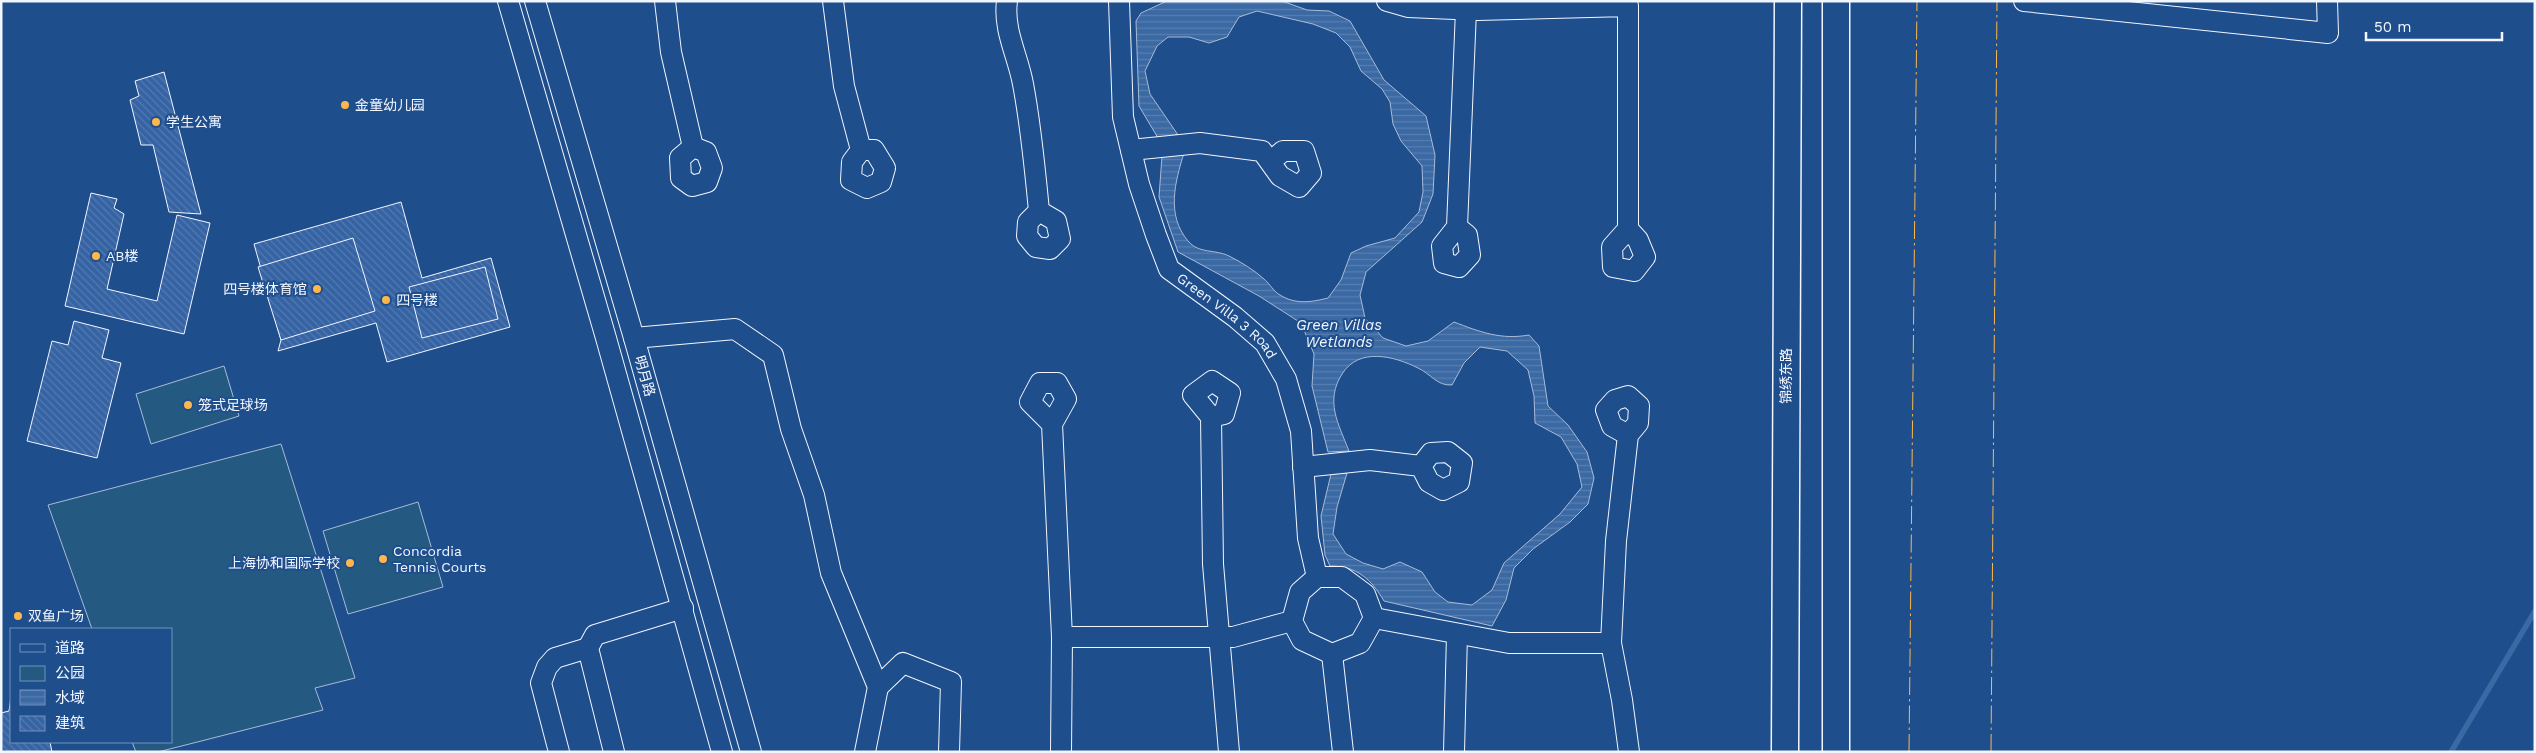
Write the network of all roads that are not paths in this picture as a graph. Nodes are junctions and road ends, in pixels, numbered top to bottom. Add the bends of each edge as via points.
1 (508, 1) edge
2 (535, 1) edge
3 (665, 1) edge
4 (833, 1) edge
5 (1007, 1) edge
6 (1119, 1) edge
7 (1387, 1) edge
8 (1788, 1) edge
9 (1836, 1) edge
10 (2024, 1) edge
11 (2327, 1) edge
12 (1628, 3) edge
13 (2058, 3) edge
14 (1455, 6) edge
15 (693, 148) dead end
16 (861, 150) dead end
17 (1131, 150) junction
18 (1270, 162) dead end
19 (1039, 211) dead end
20 (1457, 226) dead end
21 (1628, 229) dead end
22 (634, 338) junction
23 (1211, 417) dead end
24 (1052, 424) dead end
25 (1628, 436) dead end
26 (1421, 466) dead end
27 (1303, 467) junction
28 (1317, 577) junction
29 (683, 608) junction
30 (1374, 618) junction
31 (1292, 621) junction
32 (1456, 634) junction
33 (1062, 637) junction
34 (1221, 637) junction
35 (1611, 643) junction
36 (588, 648) junction
37 (1332, 654) junction
38 (878, 687) junction
39 (559, 752) edge
40 (614, 752) edge
41 (722, 752) edge
42 (751, 752) edge
43 (864, 752) edge
44 (949, 752) edge
45 (1061, 752) edge
46 (1229, 752) edge
47 (1343, 752) edge
48 (1454, 752) edge
49 (1628, 752) edge
50 (1785, 752) edge
51 (1836, 752) edge

1 - 29 street, 明月路
2 - 22 street, 明月路
3 - 15 street via 671,52
4 - 16 street via 844,86
5 - 19 street via 1005,13 1022,82
6 - 17 street, Green Villa 3 Road via 1123,116
7 - 14 street via 1408,7
8 - 50 main road, 锦绣东路
9 - 51 main road
10 - 13 street
11 - 13 street via 2328,33
12 - 14 street
12 - 21 street
14 - 20 street
17 - 18 street via 1200,143 1262,150
17 - 27 street, Green Villa 3 Road via 1169,269 1265,343 1286,378 1301,431
22 - 38 street via 735,329 772,355 791,429 814,495 831,573
22 - 42 street, 明月路
23 - 34 street via 1213,564
24 - 33 street
25 - 35 street via 1616,541
26 - 27 street via 1370,460
27 - 28 street, Green Villa 3 Road via 1308,538
28 - 30 street via 1342,577 1365,594
28 - 31 street via 1300,592
29 - 36 street via 595,635
29 - 41 street, 明月路
30 - 32 street
30 - 37 street via 1360,643
31 - 34 street via 1233,637
31 - 37 street via 1302,640
32 - 35 street via 1508,642
32 - 48 street
33 - 34 street
33 - 45 street
34 - 46 street
35 - 49 street
36 - 39 street via 555,658 547,667 541,683
36 - 40 street
37 - 47 street
38 - 43 street
38 - 44 street via 904,663 951,682

